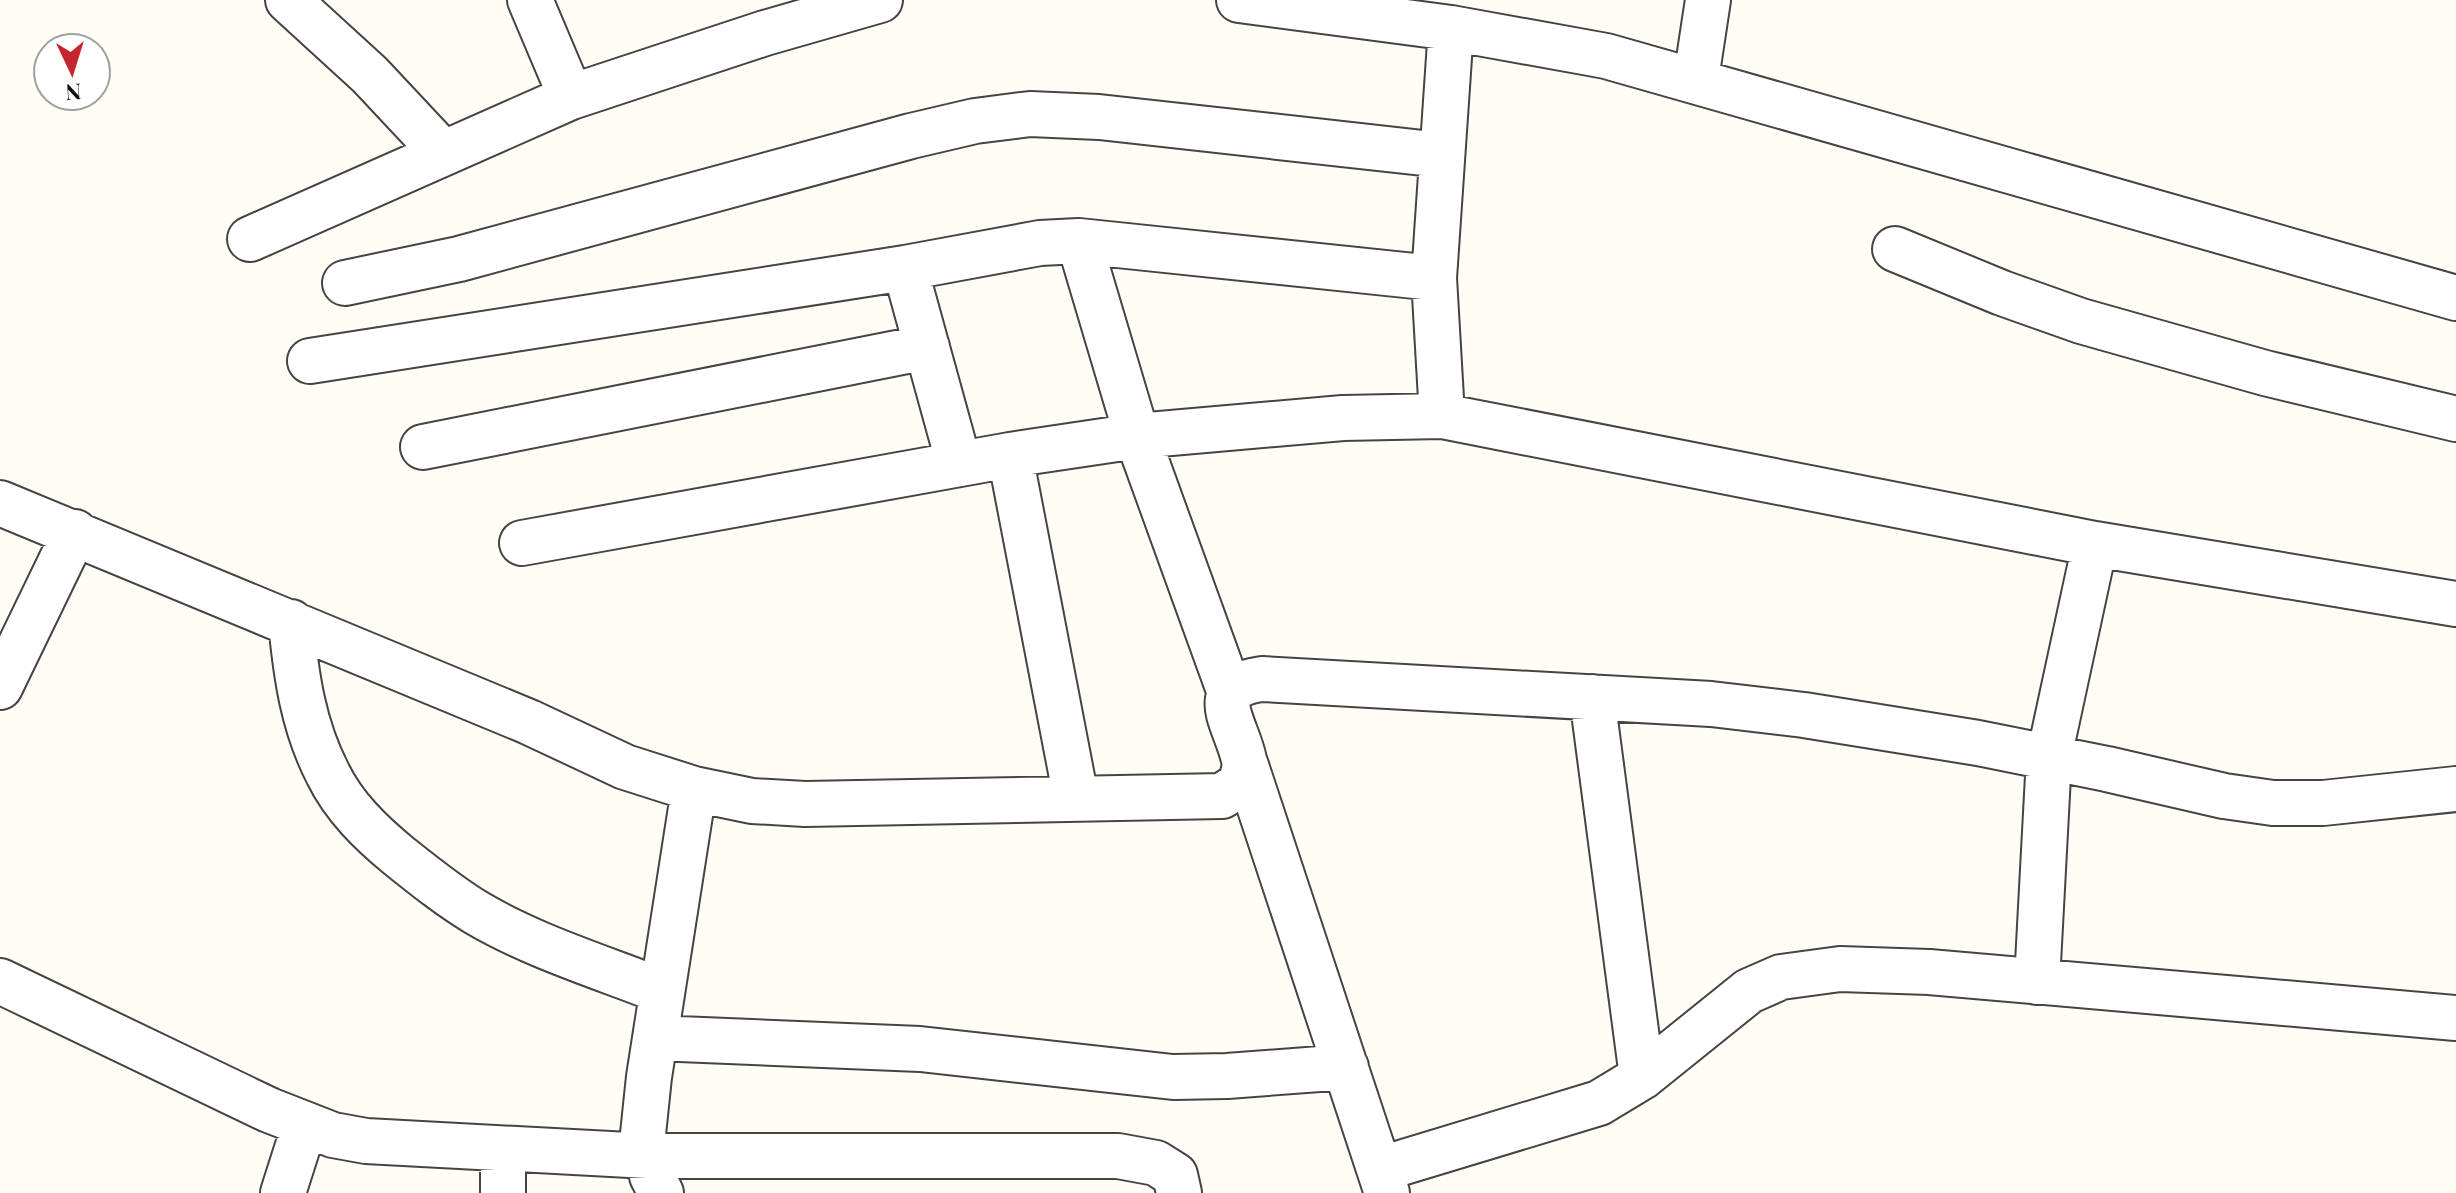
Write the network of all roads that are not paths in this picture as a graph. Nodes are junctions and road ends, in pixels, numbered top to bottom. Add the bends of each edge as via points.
1 (288, 0) edge
2 (530, 0) edge
3 (880, 0) edge
4 (1239, 0) edge
5 (1708, 0) edge
6 (1451, 28) junction
7 (1696, 79) junction
8 (571, 97) junction
9 (443, 153) junction
10 (1441, 155) junction
11 (250, 239) dead end
12 (1079, 241) junction
13 (1895, 249) dead end
14 (905, 268) junction
15 (1434, 278) junction
16 (345, 283) dead end
17 (2456, 298) edge
18 (927, 347) junction
19 (310, 361) dead end
20 (1442, 416) junction
21 (2456, 419) edge
22 (1137, 436) junction
23 (423, 447) dead end
24 (1010, 455) junction
25 (959, 464) junction
26 (0, 503) edge
27 (75, 532) junction
28 (522, 543) dead end
29 (2095, 544) junction
30 (2456, 604) edge
31 (291, 622) junction
32 (0, 687) edge
33 (1230, 693) junction
34 (1592, 697) junction
35 (2049, 757) junction
36 (1245, 763) junction
37 (694, 789) junction
38 (2456, 789) edge
39 (1076, 798) junction
40 (0, 981) edge
41 (2037, 982) junction
42 (662, 991) junction
43 (2456, 1018) edge
44 (655, 1038) junction
45 (1346, 1067) junction
46 (1642, 1077) junction
47 (305, 1124) junction
48 (503, 1149) junction
49 (654, 1174) edge
50 (1021, 1174) edge
51 (1384, 1181) edge
52 (283, 1193) edge
53 (503, 1193) edge
54 (1179, 1193) edge

1 - 9 street via 370,75
2 - 8 street
3 - 8 street
4 - 6 street
5 - 7 street
6 - 7 street via 1606,56
6 - 10 street
7 - 17 street
8 - 9 street
9 - 11 street
10 - 15 street
10 - 16 street via 1030,114 911,136 459,259
12 - 14 street
12 - 15 street
12 - 22 street
13 - 21 street via 2081,321
14 - 18 street
14 - 19 street
15 - 20 street
18 - 23 street
18 - 25 street
20 - 22 street via 1343,418
20 - 29 street
22 - 24 street
22 - 33 street
24 - 25 street
24 - 39 street
25 - 28 street
26 - 27 street
27 - 31 street
27 - 32 street
29 - 30 street
29 - 35 street
31 - 37 street via 625,767
31 - 42 street via 307,727 329,777 364,827 477,913 528,939
33 - 34 street via 1242,682 1262,679
33 - 36 street via 1226,711
34 - 35 street via 1804,715
34 - 46 street
35 - 38 street via 2273,803
35 - 41 street
36 - 39 street via 1240,784 1222,796
36 - 45 street
37 - 39 street via 752,801 805,804
37 - 42 street
40 - 47 street
41 - 43 street
41 - 46 street via 1840,969 1781,977 1749,991
42 - 44 street
44 - 45 street via 920,1049 1173,1077
44 - 49 street via 643,1134
45 - 51 street
46 - 51 street via 1599,1103
47 - 48 street via 366,1141
47 - 52 street
48 - 49 street
48 - 53 street
49 - 50 street
50 - 54 street via 1118,1156 1156,1163 1175,1175

